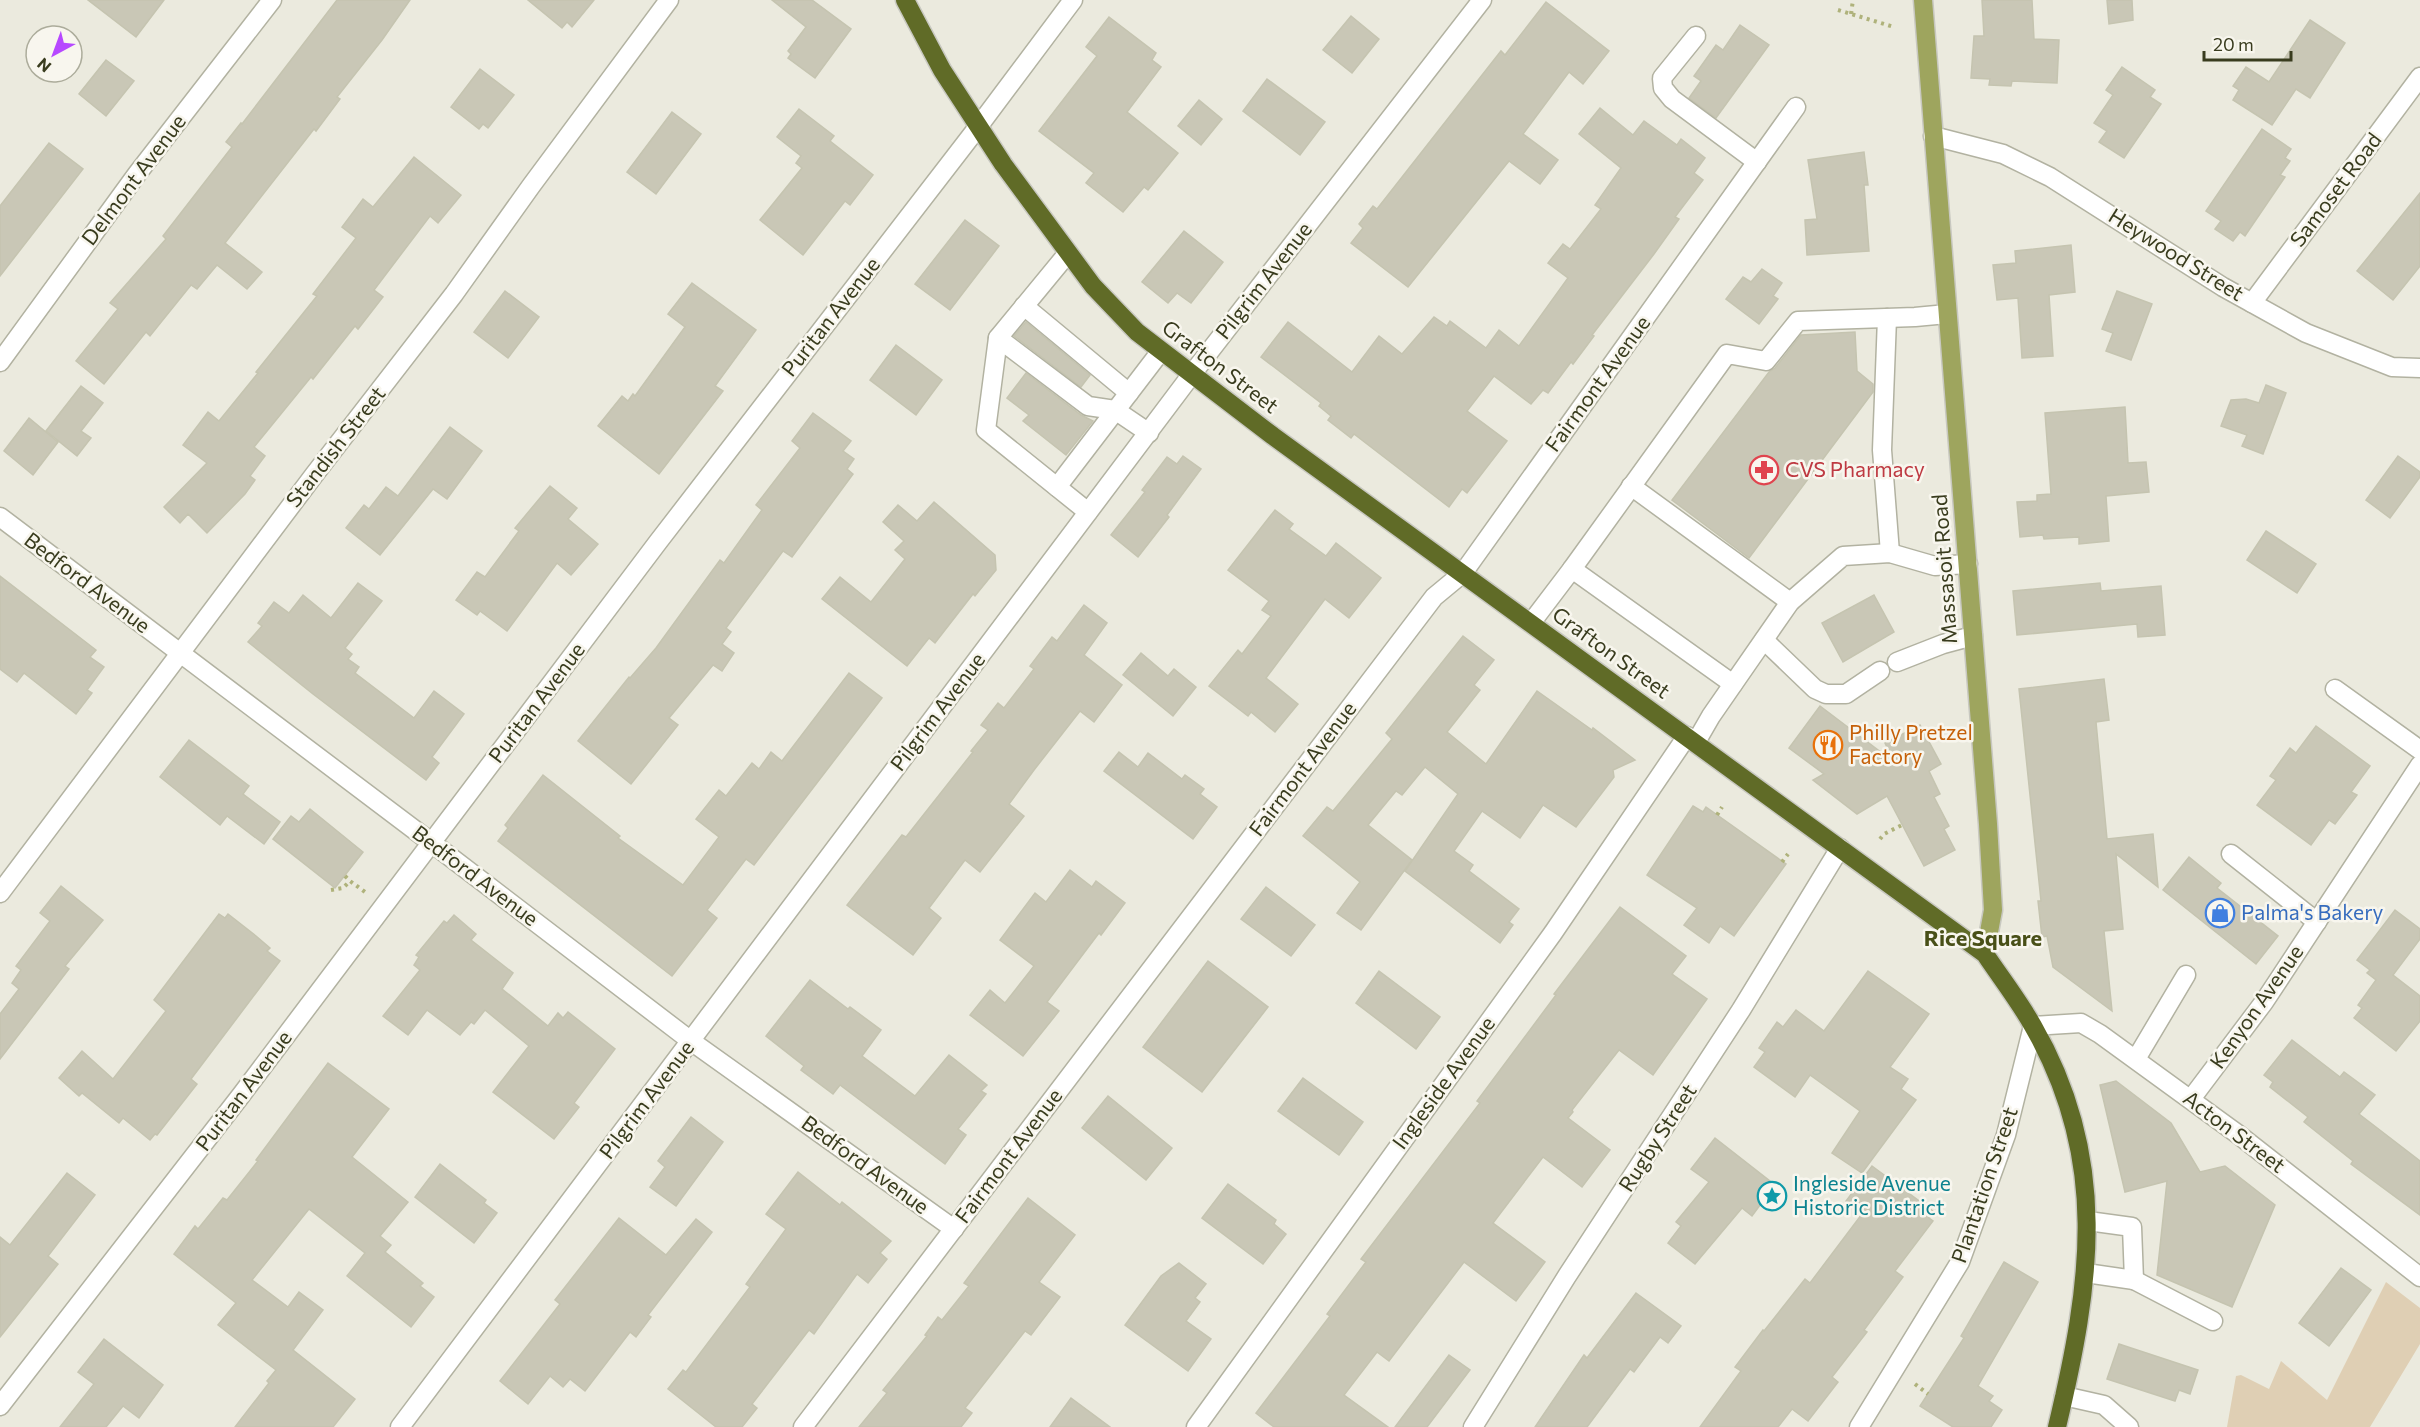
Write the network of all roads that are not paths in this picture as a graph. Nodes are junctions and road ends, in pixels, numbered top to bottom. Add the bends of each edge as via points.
1 (272, 0) edge
2 (669, 0) edge
3 (905, 0) edge
4 (1073, 0) edge
5 (1482, 0) edge
6 (1923, 0) edge
7 (1695, 36) dead end
8 (2420, 77) edge
9 (1796, 107) dead end
10 (978, 127) junction
11 (1933, 136) junction
12 (1757, 162) junction
13 (1068, 253) junction
14 (2252, 303) junction
15 (1024, 306) junction
16 (1947, 314) junction
17 (1887, 318) junction
18 (998, 338) junction
19 (1161, 351) junction
20 (0, 363) edge
21 (2392, 367) junction
22 (2420, 368) edge
23 (1192, 374) junction
24 (2420, 379) edge
25 (1129, 393) junction
26 (1115, 410) junction
27 (1149, 433) junction
28 (1631, 486) junction
29 (1057, 487) junction
30 (1088, 512) junction
31 (0, 517) edge
32 (1890, 553) junction
33 (1968, 564) junction
34 (1572, 569) junction
35 (1463, 573) junction
36 (1790, 602) junction
37 (1531, 623) junction
38 (1973, 636) junction
39 (1764, 640) junction
40 (180, 653) junction
41 (1897, 662) dead end
42 (1880, 671) dead end
43 (1733, 684) junction
44 (2335, 689) dead end
45 (1692, 739) junction
46 (2420, 750) edge
47 (2420, 765) edge
48 (432, 843) junction
49 (1840, 848) junction
50 (2231, 854) dead end
51 (0, 892) edge
52 (2316, 922) junction
53 (1985, 954) junction
54 (2186, 975) dead end
55 (2033, 1026) junction
56 (691, 1041) junction
57 (2136, 1059) junction
58 (2190, 1099) junction
59 (2088, 1221) junction
60 (954, 1229) junction
61 (2086, 1273) junction
62 (2420, 1277) edge
63 (2134, 1280) junction
64 (2213, 1322) dead end
65 (2064, 1396) junction
66 (0, 1406) edge
67 (1201, 1425) edge
68 (400, 1427) edge
69 (803, 1427) edge
70 (1473, 1427) edge
71 (1859, 1427) edge
72 (2057, 1427) edge
73 (2129, 1427) edge

1 - 20 street, Delmont Avenue via 137,174
2 - 40 street, Standish Street via 454,294
3 - 10 highway, Grafton Street via 936,60
4 - 10 street, Puritan Avenue
5 - 23 street, Pilgrim Avenue
6 - 11 main road, Massasoit Road
7 - 12 street via 1662,78 1663,88 1672,99
8 - 14 street, Samoset Road
9 - 12 street, Fairmont Avenue
10 - 13 highway, Grafton Street
10 - 48 street, Puritan Avenue
11 - 14 street, Heywood Street via 2003,154 2050,177
11 - 16 main road, Massasoit Road
12 - 35 street, Fairmont Avenue
13 - 15 street
13 - 19 highway, Grafton Street via 1092,286
14 - 21 street, Heywood Street via 2306,333
15 - 18 street
15 - 25 street
16 - 17 street
16 - 33 main road, Massasoit Road
17 - 28 street via 1798,321 1766,361 1727,354
17 - 32 street via 1882,450
18 - 26 street via 1088,406
18 - 29 street via 986,430
19 - 23 highway, Grafton Street
19 - 25 street
21 - 22 street, Heywood Street
21 - 24 street
23 - 27 street, Pilgrim Avenue
23 - 35 highway, Grafton Street
25 - 26 street
26 - 27 street
26 - 29 street
27 - 30 street, Pilgrim Avenue
28 - 34 street
28 - 36 street
29 - 30 street
30 - 56 street, Pilgrim Avenue
31 - 40 street, Bedford Avenue
32 - 33 street, Ingleside Avenue via 1935,566
32 - 36 street, Ingleside Avenue via 1843,556
33 - 38 main road, Massasoit Road
34 - 37 street
34 - 43 street
35 - 37 highway, Grafton Street
35 - 60 street, Fairmont Avenue via 1434,597
36 - 39 street, Ingleside Avenue
37 - 45 highway, Grafton Street
38 - 41 street
38 - 53 main road, Massasoit Road via 1993,910
39 - 42 street via 1826,694 1846,694
39 - 43 street, Ingleside Avenue
40 - 48 street, Bedford Avenue
40 - 51 street, Standish Street
43 - 45 street, Ingleside Avenue
44 - 46 street
45 - 49 highway, Grafton Street
45 - 67 street, Ingleside Avenue
47 - 52 street, Kenyon Avenue
48 - 56 street, Bedford Avenue
48 - 66 street, Puritan Avenue
49 - 53 highway, Grafton Street
49 - 70 street, Rugby Street via 1741,1010
50 - 52 street
52 - 58 street, Kenyon Avenue via 2264,1002
53 - 55 highway, Grafton Street
54 - 57 street
55 - 57 street, Acton Street via 2081,1023
55 - 59 highway, Grafton Street via 2068,1106 2082,1156
55 - 71 street, Plantation Street via 2006,1135 1960,1262
56 - 60 street, Bedford Avenue
56 - 68 street, Pilgrim Avenue
57 - 58 street, Acton Street
58 - 62 street, Acton Street
59 - 61 highway, Grafton Street
59 - 63 street via 2132,1227
60 - 69 street, Fairmont Avenue
61 - 63 street
61 - 65 highway, Grafton Street via 2078,1336
63 - 64 street
65 - 72 highway, Grafton Street
65 - 73 street via 2104,1405

